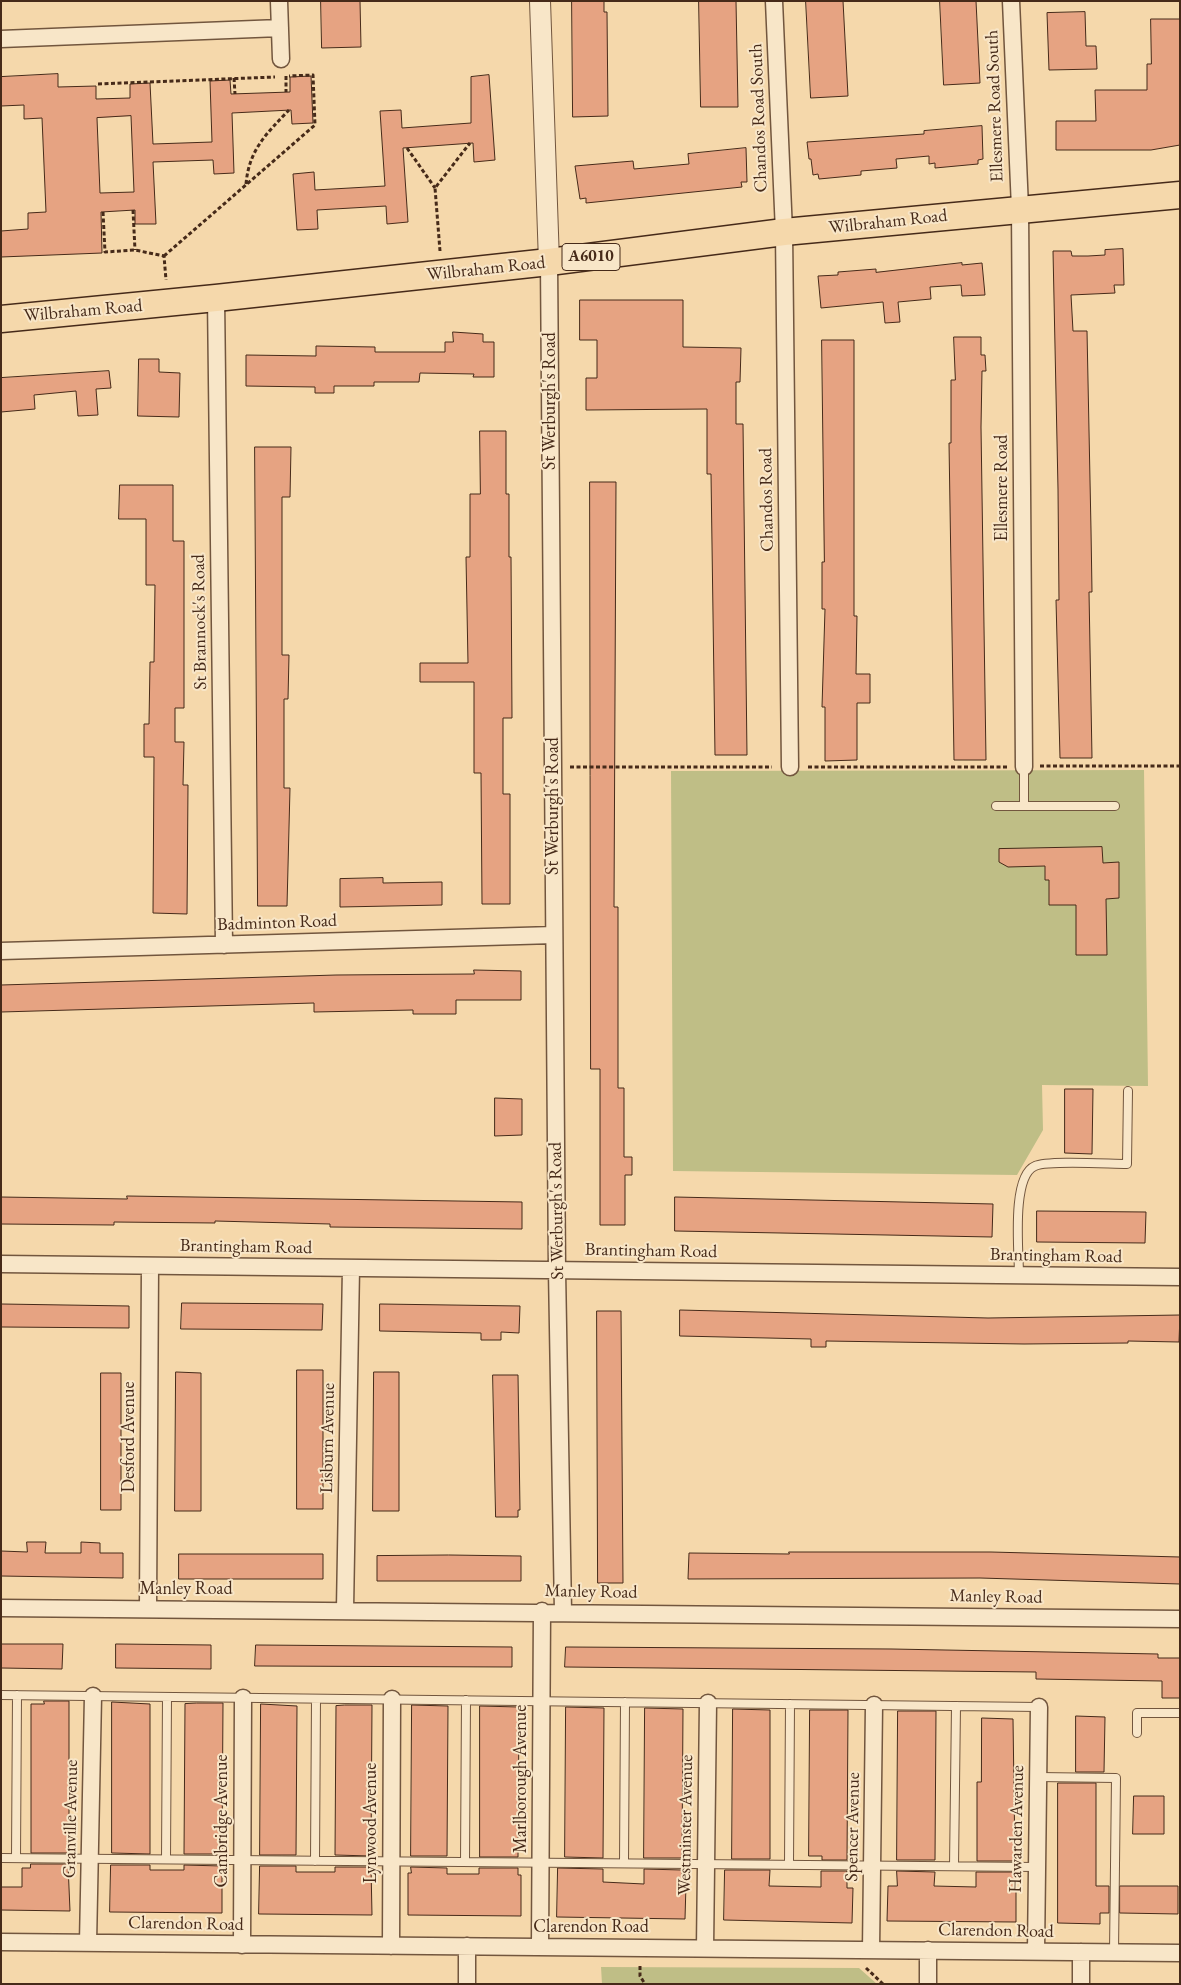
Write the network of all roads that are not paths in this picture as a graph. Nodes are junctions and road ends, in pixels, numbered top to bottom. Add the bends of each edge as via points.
1 (279, 1) edge
2 (540, 1) edge
3 (774, 1) edge
4 (1011, 1) edge
5 (280, 28) junction
6 (1, 39) edge
7 (281, 59) dead end
8 (1180, 195) edge
9 (1020, 208) junction
10 (784, 232) junction
11 (549, 262) junction
12 (216, 298) junction
13 (1, 319) edge
14 (1024, 766) joint
15 (790, 767) road end
16 (996, 806) dead end
17 (1024, 806) junction
18 (1115, 806) dead end
19 (554, 935) junction
20 (224, 945) junction
21 (1, 951) edge
22 (1128, 1091) dead end
23 (1, 1264) edge
24 (150, 1266) junction
25 (351, 1268) junction
26 (557, 1270) junction
27 (1019, 1275) junction
28 (1180, 1277) edge
29 (1, 1608) edge
30 (148, 1608) junction
31 (345, 1609) junction
32 (542, 1611) junction
33 (563, 1612) junction
34 (1180, 1619) edge
35 (1, 1695) edge
36 (17, 1695) junction
37 (93, 1696) junction
38 (167, 1697) junction
39 (243, 1698) junction
40 (316, 1698) junction
41 (392, 1700) junction
42 (466, 1700) junction
43 (542, 1701) junction
44 (625, 1702) junction
45 (708, 1703) junction
46 (790, 1704) junction
47 (874, 1705) junction
48 (956, 1706) junction
49 (1039, 1707) joint
50 (1180, 1713) edge
51 (1137, 1732) dead end
52 (1038, 1777) junction
53 (1, 1858) edge
54 (16, 1858) junction
55 (90, 1859) junction
56 (166, 1860) junction
57 (242, 1860) junction
58 (315, 1861) junction
59 (391, 1861) junction
60 (465, 1862) junction
61 (541, 1862) junction
62 (624, 1863) junction
63 (706, 1864) junction
64 (789, 1864) junction
65 (872, 1865) junction
66 (954, 1866) junction
67 (1037, 1866) junction
68 (1, 1942) edge
69 (88, 1943) junction
70 (242, 1945) junction
71 (391, 1946) junction
72 (468, 1946) junction
73 (540, 1947) junction
74 (705, 1948) junction
75 (871, 1950) junction
76 (928, 1950) junction
77 (1036, 1951) junction
78 (1081, 1952) junction
79 (1114, 1952) junction
80 (1180, 1952) edge
81 (467, 1984) edge
82 (928, 1984) edge
83 (1081, 1984) edge

1 - 5 street
2 - 11 street, St Werburgh's Road
3 - 10 street, Chandos Road South
4 - 9 street, Ellesmere Road South
5 - 6 street
5 - 7 street
8 - 9 highway, Wilbraham Road / A6010
9 - 10 highway, Wilbraham Road / A6010
9 - 14 street, Ellesmere Road
10 - 11 highway, Wilbraham Road / A6010
10 - 15 street, Chandos Road
11 - 12 highway, Wilbraham Road / A6010
11 - 19 street, St Werburgh's Road
12 - 13 highway, Wilbraham Road / A6010
12 - 20 street, St Brannock's Road
14 - 17 lane
16 - 17 lane
17 - 18 lane
19 - 20 street, Badminton Road
19 - 26 street, St Werburgh's Road
20 - 21 street, Badminton Road
22 - 27 lane via 1127,1164 1043,1164 1024,1176 1019,1193
23 - 24 street, Brantingham Road
24 - 25 street, Brantingham Road
24 - 30 street, Desford Avenue
25 - 26 street, Brantingham Road
25 - 31 street, Lisburn Avenue
26 - 27 street, Brantingham Road
26 - 33 street, St Werburgh's Road
27 - 28 street, Brantingham Road
29 - 30 street, Manley Road
30 - 31 street, Manley Road
31 - 32 street, Manley Road
32 - 33 street, Manley Road
32 - 43 street, Marlborough Avenue
33 - 34 street, Manley Road
35 - 36 lane
36 - 37 lane
36 - 54 lane
37 - 38 lane
37 - 55 street, Granville Avenue
38 - 39 lane
38 - 56 lane
39 - 40 lane
39 - 57 street, Cambridge Avenue
40 - 41 lane
40 - 58 lane
41 - 42 lane
41 - 59 street, Lynwood Avenue
42 - 43 lane
42 - 60 lane
43 - 44 lane
43 - 61 street, Marlborough Avenue
44 - 45 lane
44 - 62 lane
45 - 46 lane
45 - 63 street, Westminster Avenue
46 - 47 lane
46 - 64 lane
47 - 48 lane
47 - 65 street, Spencer Avenue
48 - 49 lane
48 - 66 lane
49 - 52 street, Hawarden Avenue
50 - 51 lane via 1137,1713
52 - 67 street, Hawarden Avenue
52 - 79 lane via 1116,1778
53 - 54 lane
54 - 55 lane
55 - 56 lane
55 - 69 street, Granville Avenue
56 - 57 lane
57 - 58 lane
57 - 70 street, Cambridge Avenue
58 - 59 lane
59 - 60 lane
59 - 71 street, Lynwood Avenue
60 - 61 lane
61 - 62 lane
61 - 73 street, Marlborough Avenue
62 - 63 lane
63 - 64 lane
63 - 74 street, Westminster Avenue
64 - 65 lane
65 - 66 lane
65 - 75 street, Spencer Avenue
66 - 67 lane
67 - 77 street, Hawarden Avenue
68 - 69 street, Clarendon Road
69 - 70 street, Clarendon Road
70 - 71 street, Clarendon Road
71 - 72 street, Clarendon Road
72 - 73 street, Clarendon Road
72 - 81 street
73 - 74 street, Clarendon Road
74 - 75 street, Clarendon Road
75 - 76 street, Clarendon Road
76 - 77 street, Clarendon Road
76 - 82 street
77 - 78 street, Clarendon Road
78 - 79 street, Clarendon Road
78 - 83 street
79 - 80 street, Clarendon Road

